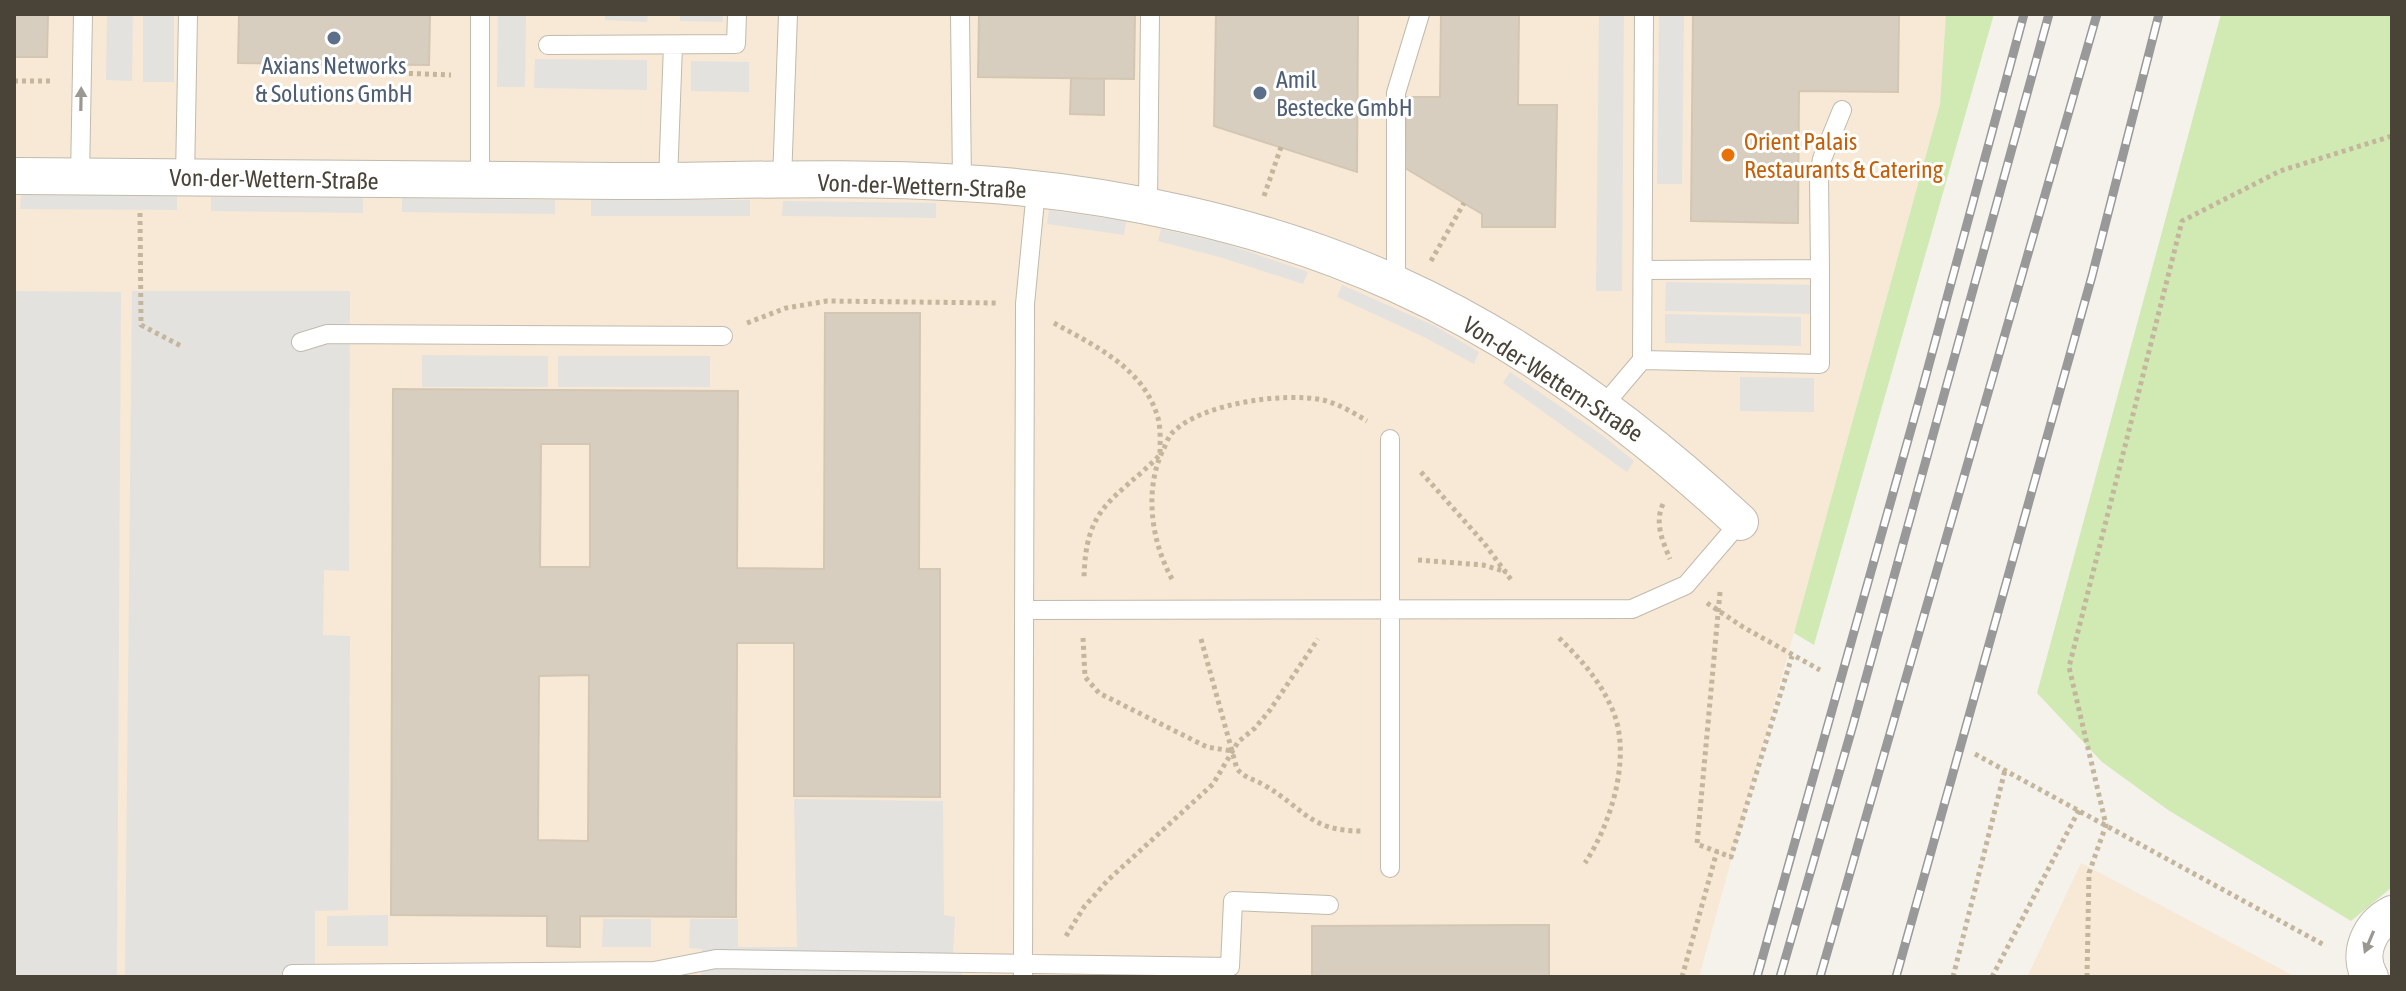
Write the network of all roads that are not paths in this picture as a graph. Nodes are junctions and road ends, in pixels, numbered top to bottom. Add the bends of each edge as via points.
1 (83, 14) edge
2 (188, 14) edge
3 (480, 14) edge
4 (737, 14) edge
5 (788, 14) edge
6 (960, 14) edge
7 (1150, 14) edge
8 (1420, 14) edge
9 (1644, 14) edge
10 (548, 45) dead end
11 (673, 45) junction
12 (1842, 110) dead end
13 (14, 176) edge
14 (80, 177) junction
15 (185, 178) junction
16 (480, 180) junction
17 (668, 181) junction
18 (782, 181) junction
19 (962, 183) junction
20 (1036, 190) junction
21 (1148, 205) junction
22 (1820, 269) junction
23 (1644, 270) junction
24 (1405, 288) junction
25 (723, 336) road end
26 (301, 342) dead end
27 (1642, 360) junction
28 (1603, 406) junction
29 (1390, 439) dead end
30 (1740, 522) joint
31 (1024, 610) junction
32 (1389, 611) junction
33 (1390, 868) dead end
34 (1329, 905) dead end
35 (2392, 914) edge
36 (1023, 971) edge
37 (1234, 972) edge
38 (2367, 973) edge
39 (292, 974) dead end
40 (654, 974) edge

14 -> 1 lane
2 - 15 lane
3 - 16 lane
4 - 11 lane via 736,44
5 - 18 lane
6 - 19 lane
7 - 21 lane
8 - 24 lane via 1396,93
9 - 23 lane
10 - 11 lane
11 - 17 lane
12 - 22 lane via 1819,177
13 - 14 street, Von-der-Wettern-Straße
14 - 15 street, Von-der-Wettern-Straße
15 - 16 street, Von-der-Wettern-Straße
16 - 17 street, Von-der-Wettern-Straße
17 - 18 street, Von-der-Wettern-Straße
18 - 19 street, Von-der-Wettern-Straße
19 - 20 street, Von-der-Wettern-Straße
20 - 21 street, Von-der-Wettern-Straße
20 - 31 lane via 1025,304
21 - 24 street, Von-der-Wettern-Straße via 1252,232
22 - 23 lane
22 - 27 lane via 1820,364
23 - 27 lane
24 - 28 street, Von-der-Wettern-Straße via 1499,338
25 - 26 lane via 327,334
27 - 28 lane
28 - 30 street, Von-der-Wettern-Straße
29 - 32 lane
30 - 32 lane via 1686,585 1632,609
31 - 32 lane
31 - 36 lane
32 - 33 lane
34 - 37 lane via 1233,901
35 -> 38 street via 2371,933 2364,951
36 - 37 lane via 1051,966
36 - 40 lane via 716,959
39 - 40 lane

